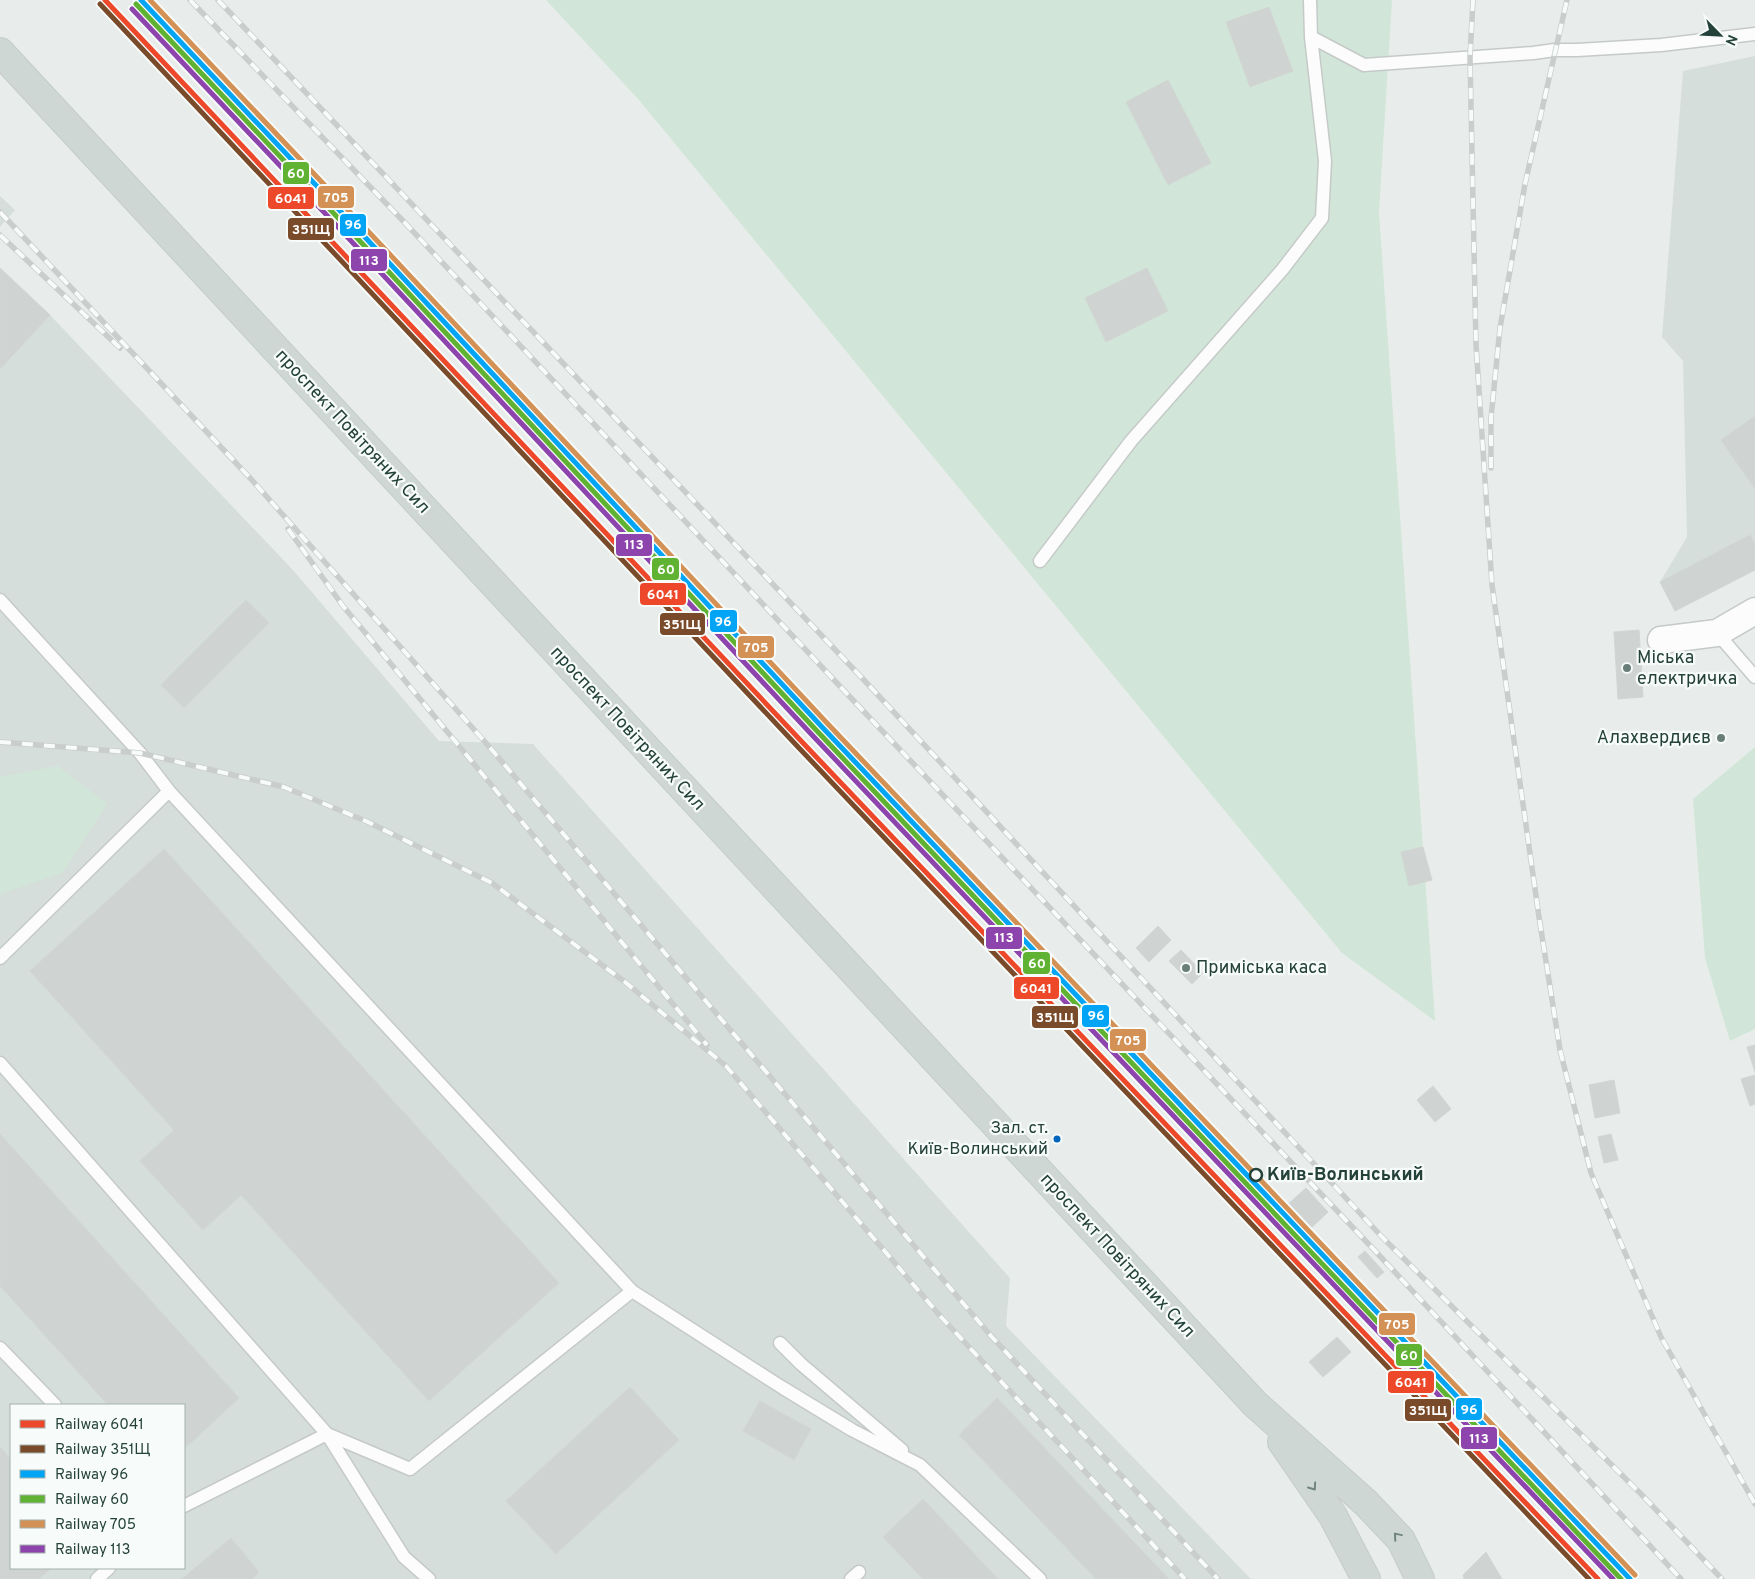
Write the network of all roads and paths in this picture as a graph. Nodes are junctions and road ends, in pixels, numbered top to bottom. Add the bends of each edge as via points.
1 (1310, 0) edge
2 (1755, 34) edge
3 (1312, 36) junction
4 (0, 52) edge
5 (1040, 561) dead end
6 (0, 600) edge
7 (1755, 611) edge
8 (1717, 633) junction
9 (1661, 640) dead end
10 (1755, 677) edge
11 (169, 791) junction
12 (0, 958) edge
13 (0, 1063) edge
14 (632, 1291) junction
15 (780, 1343) dead end
16 (0, 1348) edge
17 (54, 1404) edge
18 (1255, 1404) junction
19 (327, 1434) junction
20 (920, 1464) junction
21 (185, 1505) edge
22 (108, 1569) edge
23 (97, 1579) edge
24 (429, 1579) edge
25 (1040, 1579) edge
26 (1366, 1579) edge
27 (1420, 1579) edge

1 - 3 lane
2 - 3 lane via 1661,45 1364,65
3 - 5 lane via 1325,161 1322,218 1282,270 1131,441
4 - 18 main road, проспект Повітряних Сил
6 - 11 lane via 140,753
7 - 8 street
8 - 9 street
8 - 10 lane
11 - 12 lane
11 - 14 lane
13 - 19 lane
14 - 19 lane via 410,1469
14 - 20 lane via 852,1430
15 - 20 lane
16 - 17 lane
18 -> 26 main road, проспект Повітряних Сил via 1334,1516
27 -> 18 main road, проспект Повітряних Сил via 1401,1540 1366,1503
19 - 21 lane
19 - 24 lane via 404,1558
20 - 25 lane
22 - 23 lane

